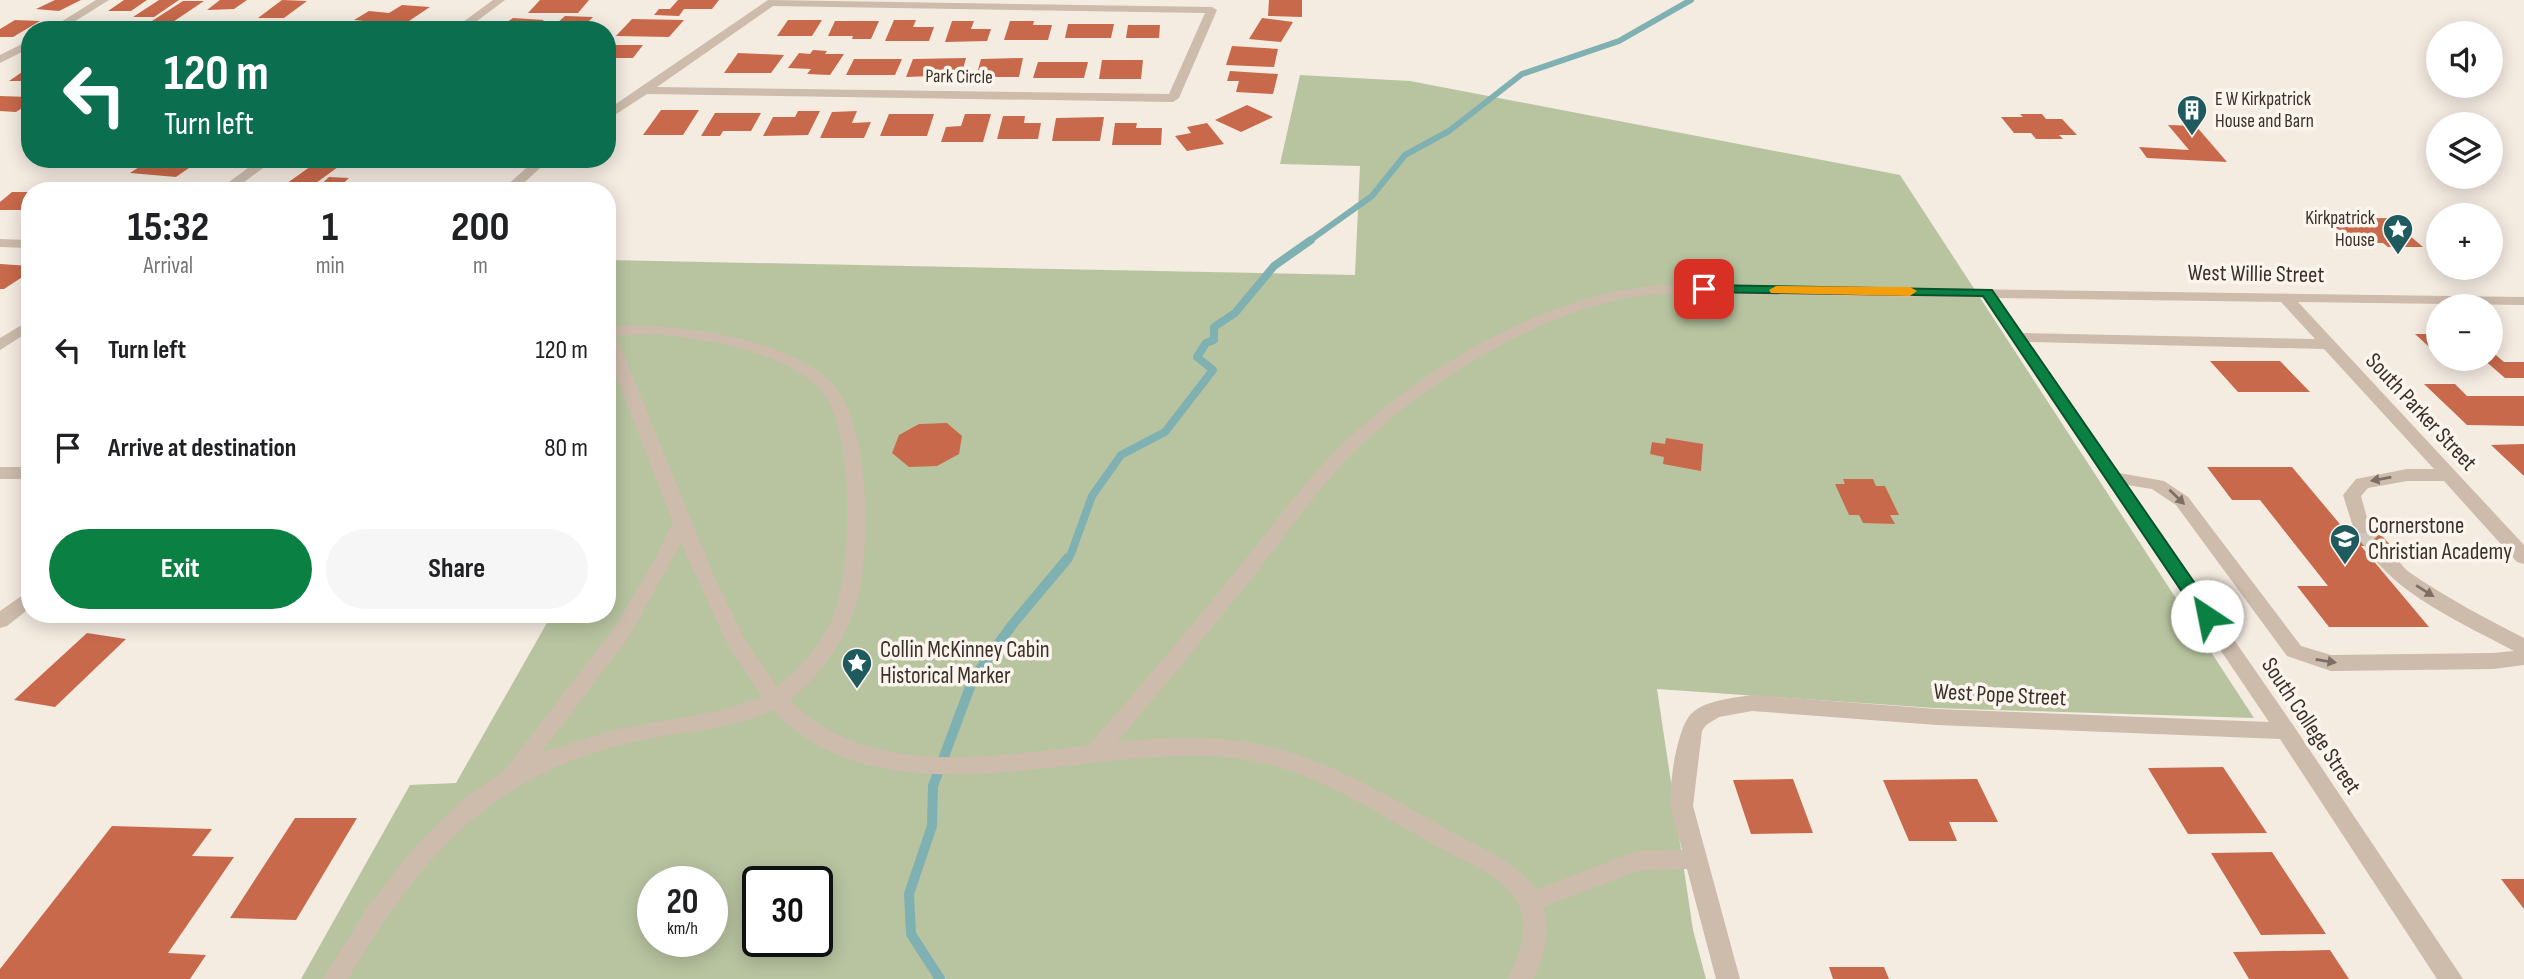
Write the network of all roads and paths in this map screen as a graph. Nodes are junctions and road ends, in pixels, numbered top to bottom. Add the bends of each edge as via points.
1 (104, 0) edge
2 (500, 0) edge
3 (773, 2) edge
4 (68, 21) edge
5 (470, 21) edge
6 (21, 48) edge
7 (0, 60) edge
8 (647, 90) junction
9 (616, 110) edge
10 (257, 168) edge
11 (534, 168) edge
12 (236, 182) edge
13 (517, 182) edge
14 (0, 243) edge
15 (21, 244) edge
16 (1987, 292) junction
17 (2285, 298) junction
18 (2524, 301) edge
19 (21, 330) edge
20 (616, 331) edge
21 (2017, 337) junction
22 (2327, 344) junction
23 (0, 345) edge
24 (616, 355) edge
25 (0, 472) edge
26 (21, 473) edge
27 (2448, 475) junction
28 (2113, 478) junction
29 (681, 524) junction
30 (2361, 529) tunnel mouth
31 (2374, 546) tunnel mouth
32 (2524, 557) edge
33 (21, 604) edge
34 (0, 621) edge
35 (2524, 647) edge
36 (2524, 657) edge
37 (775, 700) junction
38 (2286, 730) junction
39 (1094, 755) junction
40 (508, 780) junction
41 (1696, 859) junction
42 (1530, 902) junction
43 (335, 979) edge
44 (1520, 979) edge
45 (1728, 979) edge
46 (2451, 979) edge

1 - 4 street
2 - 5 street
3 - 8 street
3 - 8 street, Park Circle via 1212,10 1173,99
6 - 7 street
8 - 9 street
10 - 12 street
11 - 13 street
14 - 15 street
16 - 17 street, West Willie Street
16 - 21 street, South College Street
16 - 39 street, West Willie Street via 1640,290 1598,298 1500,339 1393,411 1332,465
17 - 18 street, West Willie Street
17 - 22 street, South Parker Street
19 - 23 street
20 - 37 street via 661,329 764,353 813,376 836,401 853,473 851,588 826,647 798,683
21 - 22 street
21 - 28 street, South College Street
22 - 27 street, South Parker Street
24 - 29 street
25 - 26 street
27 -> 30 street via 2407,475 2362,483 2351,495
27 - 32 street, South Parker Street
28 -> 36 street via 2145,480 2166,487 2182,501 2294,651 2331,663
28 - 38 street, South College Street
29 - 37 street via 731,630
29 - 40 street via 621,633
31 -> 35 street via 2400,575
33 - 34 street
37 - 39 street via 808,729 884,759 956,767
37 - 40 street via 733,716 640,732 567,751
38 - 41 street, West Pope Street via 1752,704 1713,711 1692,729 1682,791
38 - 46 street, South College Street
39 - 42 street via 1213,747 1303,765 1505,874
40 - 43 street via 424,852 378,911
41 - 42 street via 1637,861
41 - 45 street
42 - 44 street via 1535,947

